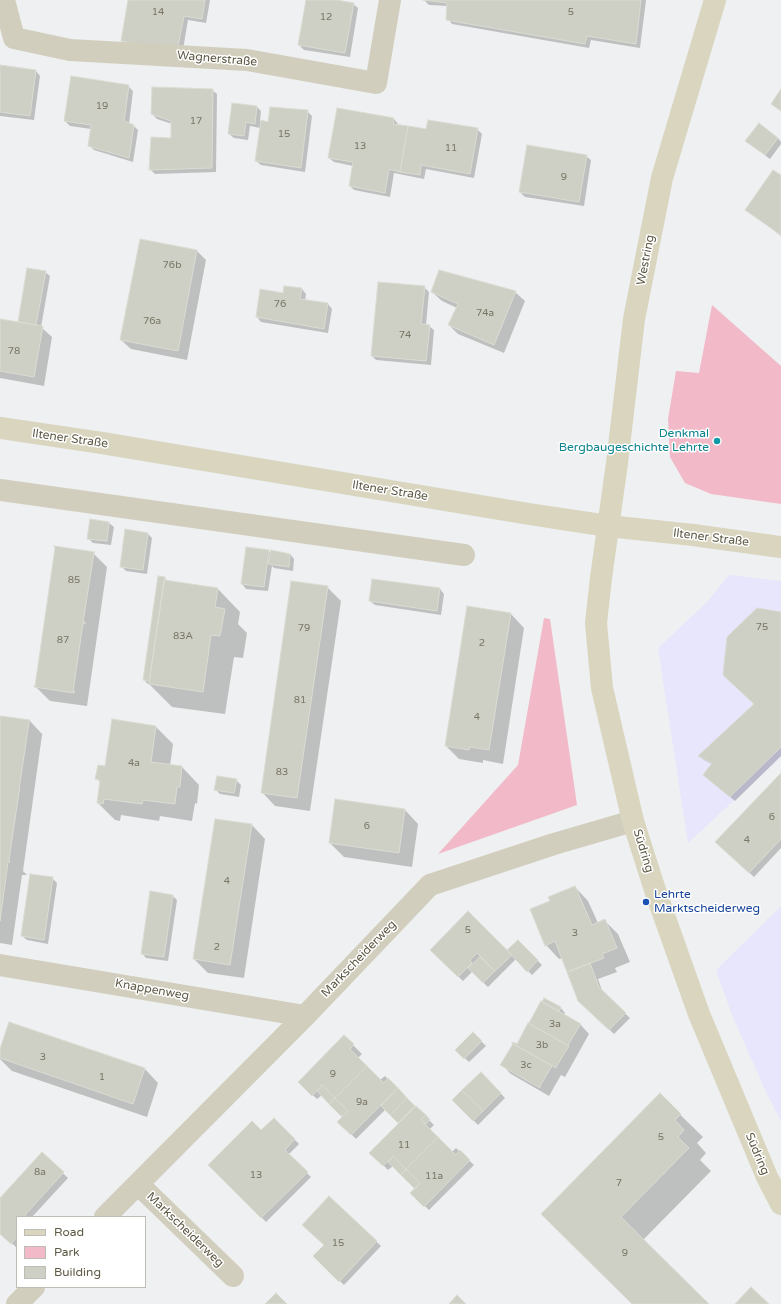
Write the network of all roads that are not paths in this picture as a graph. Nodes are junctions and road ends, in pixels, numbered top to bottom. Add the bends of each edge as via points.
1 (4, 0) edge
2 (390, 0) edge
3 (716, 0) edge
4 (0, 428) edge
5 (0, 490) edge
6 (608, 526) junction
7 (781, 547) edge
8 (464, 555) dead end
9 (633, 821) junction
10 (0, 965) edge
11 (305, 1016) junction
12 (138, 1184) junction
13 (781, 1204) edge
14 (106, 1216) edge
15 (233, 1276) dead end
16 (33, 1288) edge
17 (17, 1304) edge

1 - 2 street, Wagnerstraße via 14,38 70,50 247,60 376,83
3 - 6 street, Westring via 662,178 634,319
4 - 6 street, Iltener Straße
5 - 8 street
6 - 7 street, Iltener Straße
6 - 9 street, Südring via 596,624 602,688
9 - 11 street, Markscheiderweg via 430,885
9 - 13 street, Südring via 699,1014 767,1177
10 - 11 street, Knappenweg
11 - 12 street, Markscheiderweg
12 - 14 street, Markscheiderweg
12 - 15 street, Markscheiderweg
16 - 17 street

